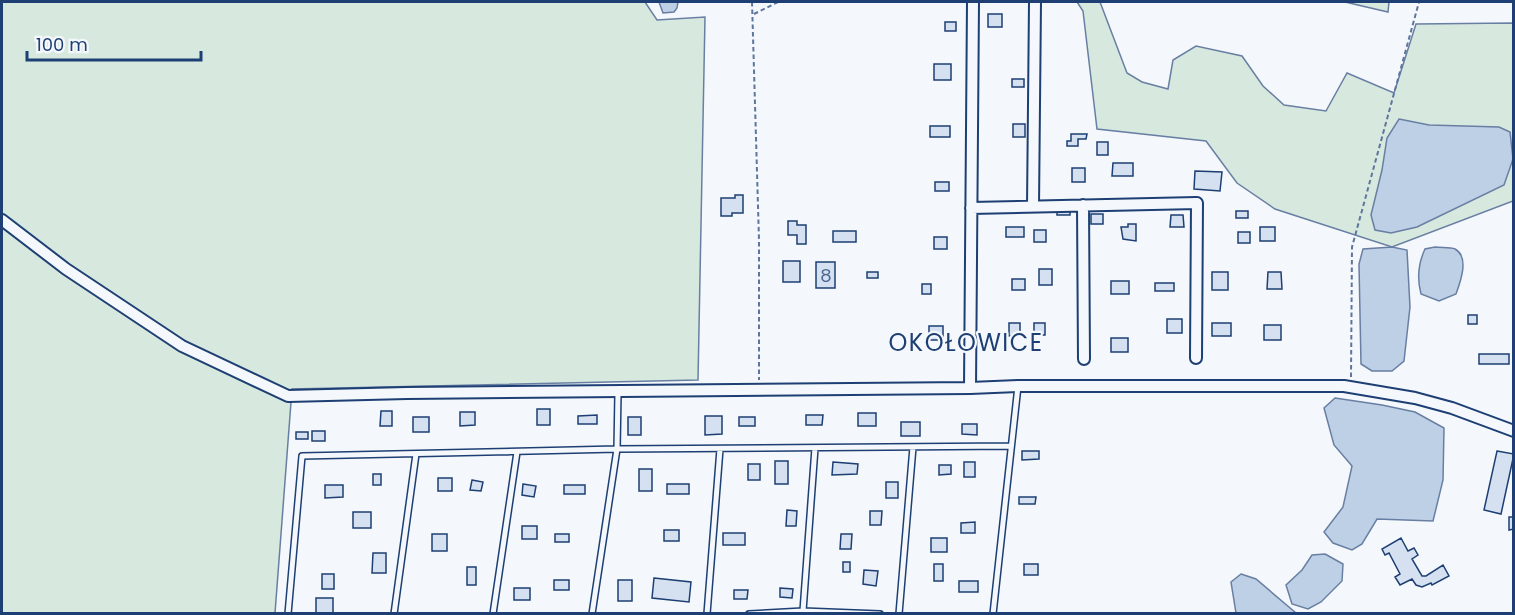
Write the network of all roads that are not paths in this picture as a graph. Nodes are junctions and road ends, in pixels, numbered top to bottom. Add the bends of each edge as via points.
1 (973, 2) edge
2 (1035, 2) edge
3 (1083, 205) junction
4 (1032, 206) junction
5 (971, 208) junction
6 (2, 220) edge
7 (1196, 358) dead end
8 (1084, 359) dead end
9 (1018, 386) junction
10 (970, 388) junction
11 (618, 393) junction
12 (1514, 431) edge
13 (1011, 446) junction
14 (913, 447) junction
15 (720, 448) junction
16 (815, 448) junction
17 (617, 449) junction
18 (517, 452) junction
19 (416, 454) junction
20 (804, 611) junction
21 (288, 614) edge
22 (394, 614) edge
23 (493, 614) edge
24 (592, 614) edge
25 (707, 614) edge
26 (749, 614) edge
27 (880, 614) edge
28 (899, 614) edge
29 (993, 614) edge

1 - 5 street
2 - 4 street
3 - 4 street
3 - 7 street via 1197,203
3 - 8 street
4 - 5 street
5 - 10 street
6 - 11 street via 182,346 288,396
9 - 10 street
9 - 12 street via 1351,387 1415,398
9 - 13 lane
10 - 11 street
11 - 17 lane
13 - 14 lane
13 - 29 lane
14 - 16 lane
14 - 28 lane
15 - 16 lane
15 - 17 lane
15 - 25 lane
16 - 20 lane
17 - 18 lane
17 - 24 lane
18 - 19 lane
18 - 23 lane
19 - 21 lane via 302,456
19 - 22 lane
20 - 26 lane
20 - 27 lane

